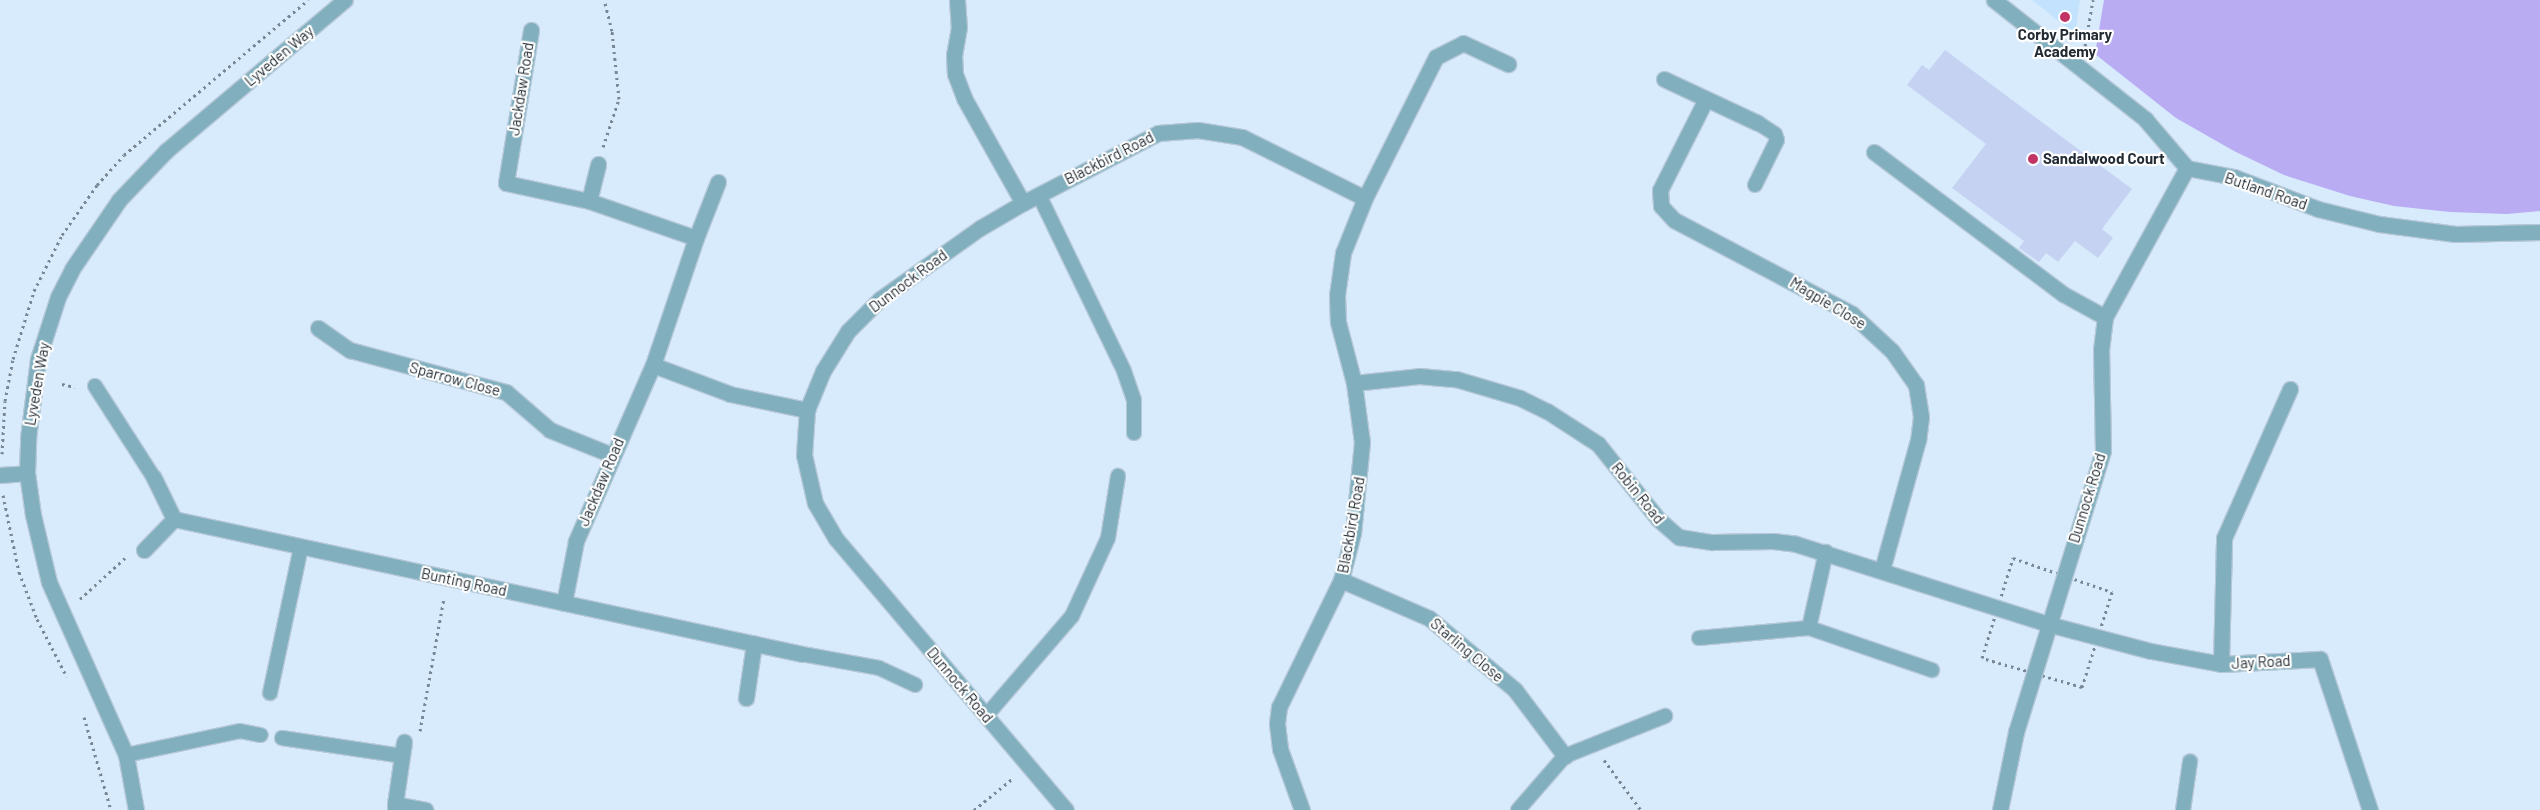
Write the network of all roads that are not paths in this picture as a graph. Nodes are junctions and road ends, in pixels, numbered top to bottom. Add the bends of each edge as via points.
1 (345, 0) edge
2 (957, 0) edge
3 (1994, 0) edge
4 (530, 30) dead end
5 (1508, 64) dead end
6 (1664, 80) dead end
7 (1706, 99) junction
8 (1758, 123) joint
9 (1874, 152) dead end
10 (598, 164) road end
11 (2187, 168) junction
12 (718, 182) dead end
13 (1755, 185) dead end
14 (1039, 195) junction
15 (1365, 198) junction
16 (589, 201) junction
17 (1023, 203) junction
18 (2540, 232) edge
19 (696, 238) junction
20 (2104, 317) junction
21 (318, 328) dead end
22 (654, 365) junction
23 (1354, 383) junction
24 (96, 386) dead end
25 (2290, 389) dead end
26 (807, 410) junction
27 (1134, 433) dead end
28 (612, 455) junction
29 (27, 473) junction
30 (0, 475) edge
31 (1118, 476) dead end
32 (154, 478) joint
33 (174, 519) junction
34 (301, 547) junction
35 (144, 550) road end
36 (1826, 552) junction
37 (1882, 570) junction
38 (1341, 580) junction
39 (564, 603) junction
40 (2048, 624) junction
41 (1809, 628) junction
42 (1699, 638) dead end
43 (754, 644) junction
44 (802, 654) joint
45 (2221, 664) junction
46 (1932, 670) dead end
47 (915, 685) dead end
48 (270, 693) dead end
49 (746, 698) dead end
50 (986, 716) junction
51 (1665, 716) dead end
52 (261, 735) dead end
53 (282, 738) dead end
54 (403, 749) joint
55 (126, 755) junction
56 (1565, 756) junction
57 (2190, 762) dead end
58 (395, 807) edge
59 (136, 810) edge
60 (426, 810) edge
61 (1066, 810) edge
62 (1302, 810) edge
63 (1518, 810) edge
64 (2000, 810) edge
65 (2183, 810) edge
66 (2370, 810) edge

1 - 29 street, Lyveden Way via 166,151 141,175 93,235 58,297 38,359 30,407
2 - 17 street via 959,27 954,55 955,74 964,98
3 - 11 street via 2145,119
4 - 16 street, Jackdaw Road via 506,183
5 - 15 street, Blackbird Road via 1463,43 1436,58
6 - 7 street
7 - 8 street
7 - 37 street, Magpie Close via 1660,190 1661,206 1674,220 1852,314 1892,351 1916,385 1921,417 1918,440
8 - 13 lane via 1775,134 1777,140
9 - 20 street via 2063,294
10 - 16 street
11 - 18 street, Butland Road via 2234,177 2318,209 2378,224 2455,234
11 - 20 street, Dunnock Road
12 - 19 street, Jackdaw Road
14 - 15 street, Blackbird Road via 1158,133 1198,130 1242,136
14 - 17 street, Blackbird Road
14 - 27 lane via 1124,372 1134,400
15 - 23 street, Blackbird Road via 1343,253 1338,275 1338,322
16 - 19 street, Jackdaw Road
17 - 26 street, Dunnock Road via 980,228 874,306 848,332 822,371
19 - 22 street, Jackdaw Road
20 - 40 street, Dunnock Road via 2101,350 2103,451
21 - 28 street, Sparrow Close via 350,350 506,392 550,430
22 - 26 street via 730,394
22 - 28 street, Jackdaw Road
23 - 36 street, Robin Road via 1419,376 1488,386 1547,410 1598,444 1658,518 1680,536 1712,542 1772,541
23 - 38 street, Blackbird Road via 1361,434 1361,468 1353,533
24 - 32 lane
25 - 45 street via 2224,538
26 - 50 street, Dunnock Road via 804,455 815,503 832,532
28 - 39 street, Jackdaw Road via 576,541
29 - 30 street
29 - 55 street, Lyveden Way via 49,582
31 - 50 lane via 1108,538 1072,616
32 - 33 street
33 - 34 street, Bunting Road
33 - 35 street
34 - 39 street, Bunting Road
34 - 48 lane
36 - 37 street, Robin Road
36 - 41 lane
37 - 40 street, Robin Road
38 - 56 street, Starling Close via 1428,618 1515,690
38 - 62 street, Blackbird Road via 1279,707 1280,750
39 - 43 street, Bunting Road
40 - 45 street, Jay Road via 2151,651
40 - 64 street, Dunnock Road via 2016,732
41 - 42 lane
41 - 46 lane
43 - 44 street, Bunting Road
43 - 49 street
44 - 47 lane via 879,668
45 - 66 street, Jay Road via 2320,658
50 - 61 street, Dunnock Road
51 - 56 lane
52 - 55 lane via 240,731
53 - 54 lane
54 - 58 street
55 - 59 street, Lyveden Way
56 - 63 lane
57 - 65 lane
58 - 60 street

